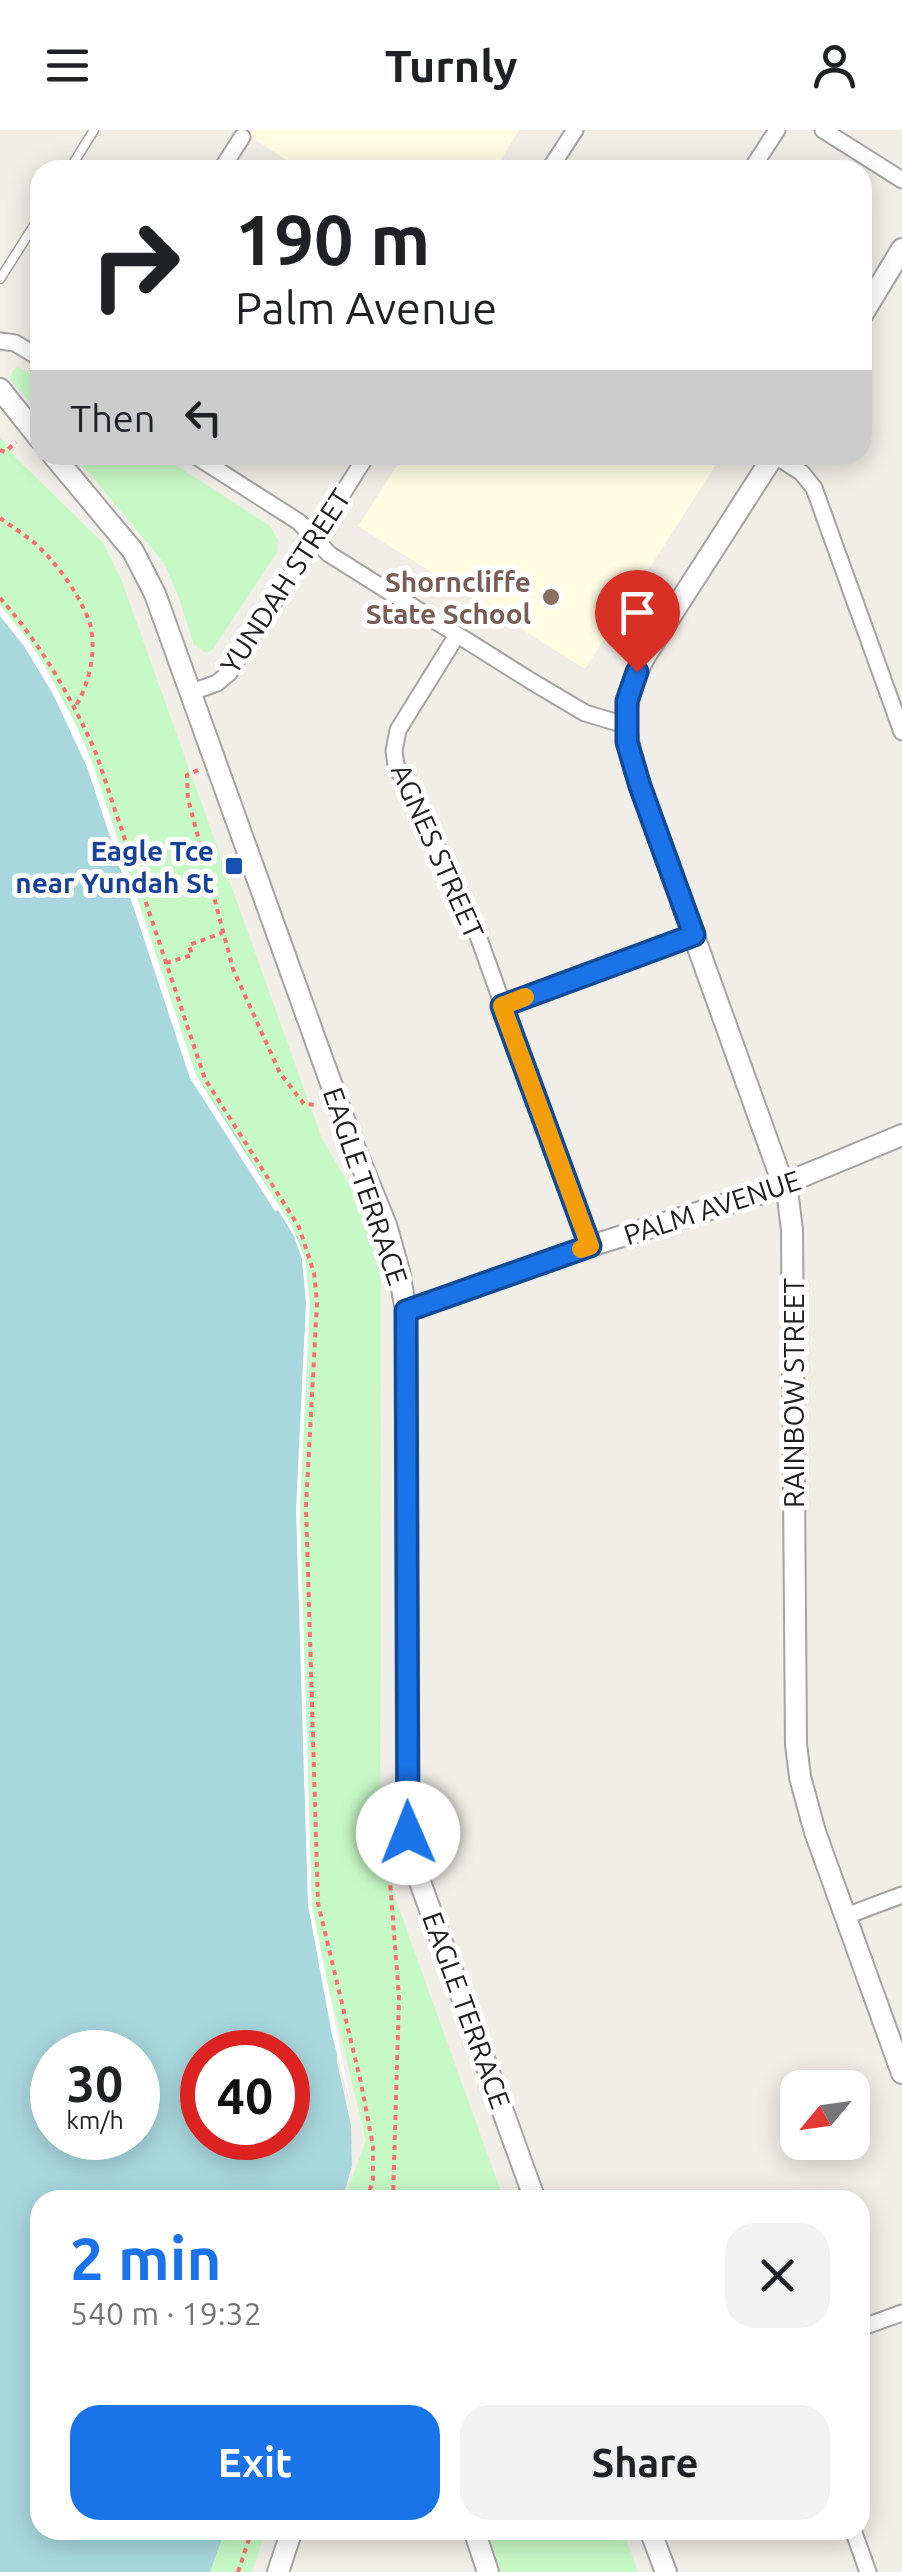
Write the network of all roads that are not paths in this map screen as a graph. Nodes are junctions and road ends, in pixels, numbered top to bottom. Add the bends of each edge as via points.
1 (94, 130) edge
2 (575, 130) edge
3 (777, 130) edge
4 (823, 130) edge
5 (242, 137) dead end
6 (75, 160) edge
7 (227, 160) edge
8 (556, 160) edge
9 (758, 160) edge
10 (870, 160) edge
11 (872, 161) edge
12 (902, 180) edge
13 (30, 232) edge
14 (902, 250) edge
15 (0, 279) edge
16 (872, 300) edge
17 (0, 342) edge
18 (30, 352) edge
19 (0, 389) edge
20 (30, 426) edge
21 (62, 465) edge
22 (210, 465) edge
23 (360, 465) edge
24 (768, 465) edge
25 (790, 465) edge
26 (313, 537) junction
27 (457, 635) junction
28 (192, 692) junction
29 (626, 724) junction
30 (902, 732) edge
31 (694, 935) junction
32 (502, 1006) junction
33 (902, 1136) edge
34 (784, 1185) junction
35 (590, 1246) junction
36 (406, 1311) junction
37 (902, 1895) edge
38 (846, 1916) junction
39 (902, 2073) edge
40 (531, 2190) edge
41 (902, 2313) edge
42 (870, 2324) edge
43 (289, 2540) edge
44 (477, 2540) edge
45 (654, 2540) edge
46 (857, 2540) edge
47 (278, 2572) edge
48 (488, 2572) edge
49 (666, 2572) edge
50 (868, 2572) edge

1 - 6 lane
2 - 8 street
3 - 9 street
4 - 10 street
5 - 7 street
11 - 12 street
13 - 15 lane
14 - 16 street
17 - 18 street
19 - 20 street
21 - 28 street, EAGLE TERRACE via 142,565
22 - 26 street
23 - 26 street, YUNDAH STREET
24 - 29 street via 645,656 627,701
25 - 30 street via 814,488
26 - 27 street
26 - 28 street, YUNDAH STREET via 229,672
27 - 29 street via 566,704
27 - 32 street, AGNES STREET via 398,730 396,765 457,884
28 - 36 street, EAGLE TERRACE via 386,1225
29 - 31 street, RAINBOW STREET via 632,761
31 - 32 street
31 - 34 street, RAINBOW STREET
32 - 35 street, AGNES STREET
33 - 34 street, PALM AVENUE
34 - 35 street, PALM AVENUE
34 - 38 street, RAINBOW STREET via 792,1230 796,1744 807,1804
35 - 36 street, PALM AVENUE
36 - 40 street, EAGLE TERRACE via 408,1833
37 - 38 street
38 - 39 street, RAINBOW STREET
41 - 42 street
43 - 47 street
44 - 48 street
45 - 49 street
46 - 50 street

